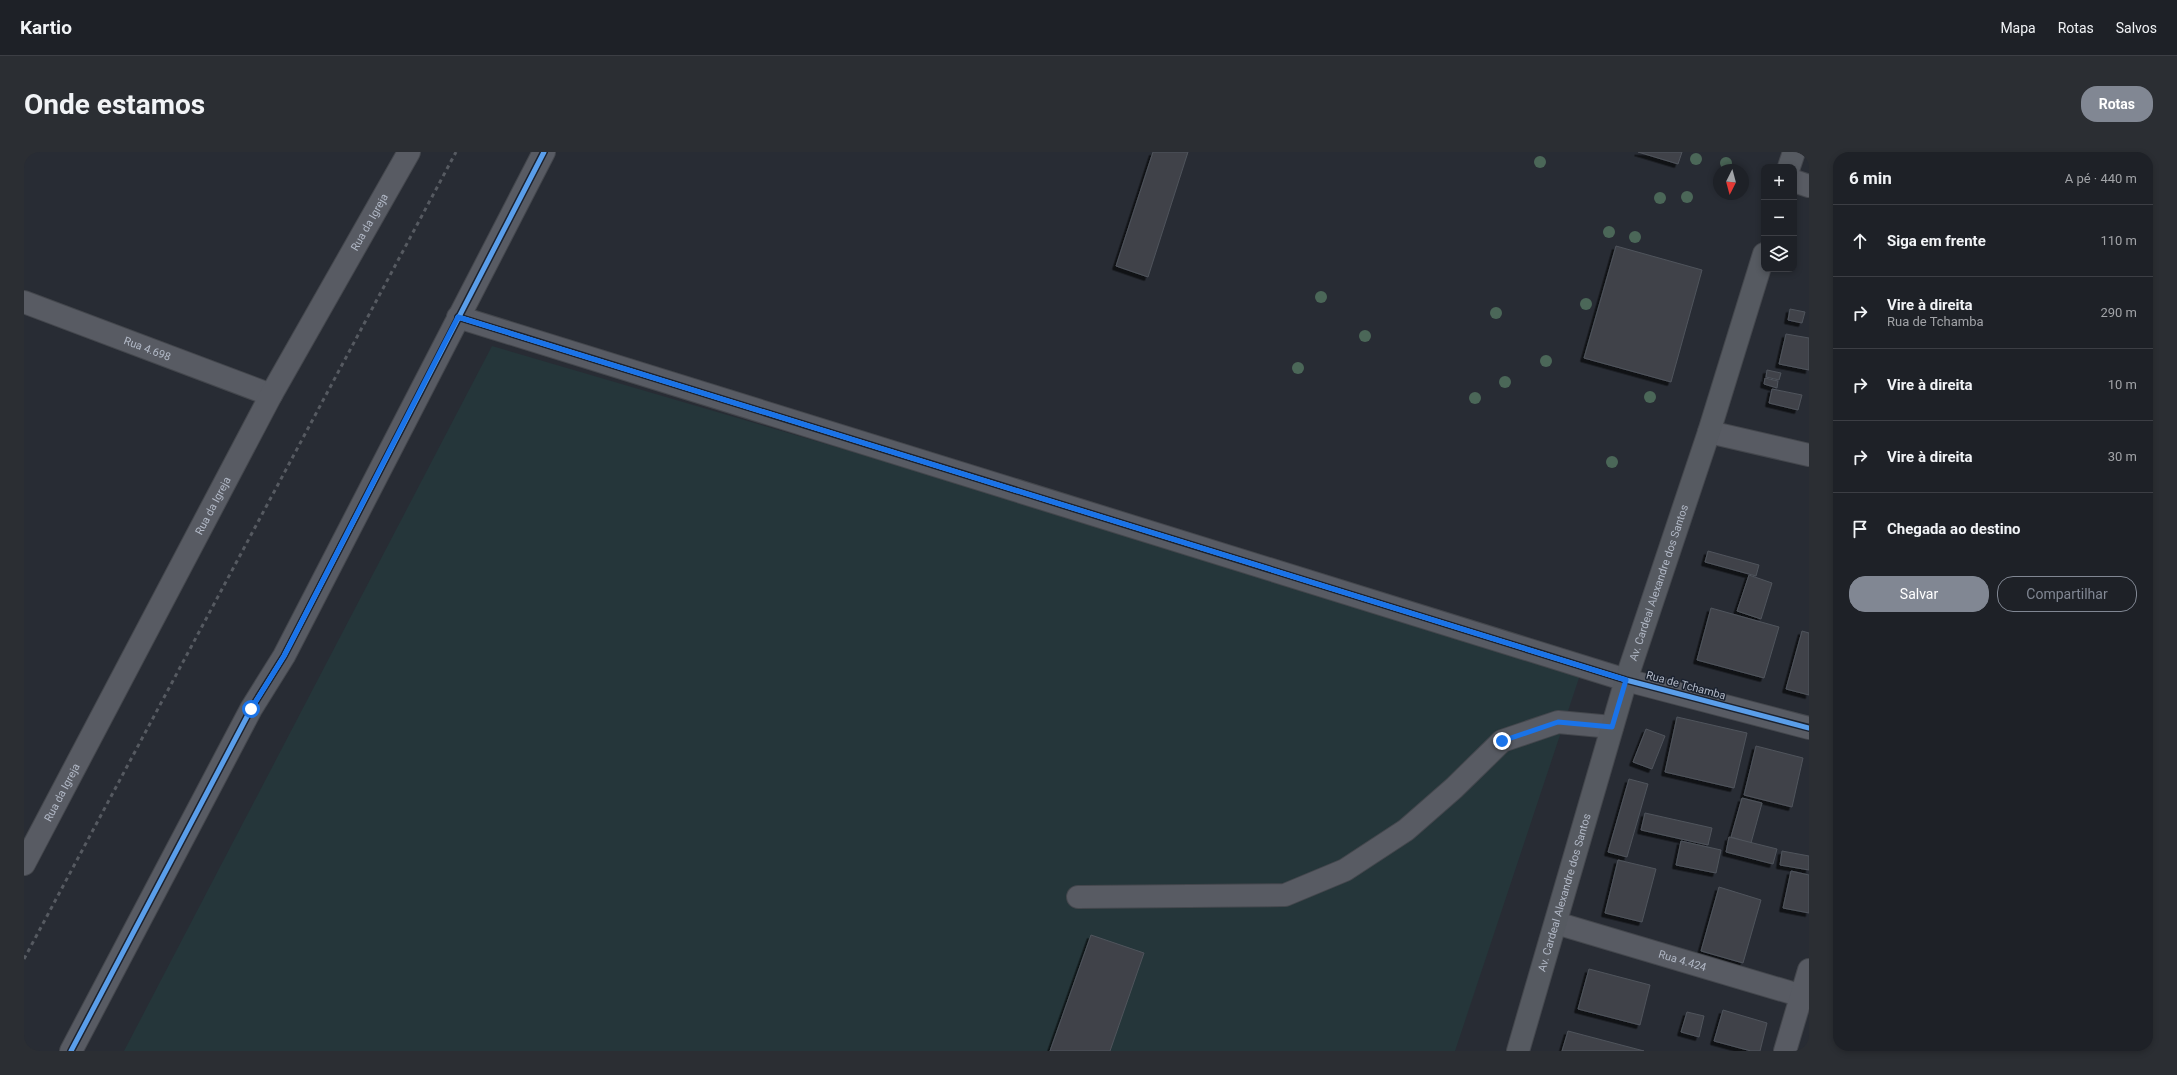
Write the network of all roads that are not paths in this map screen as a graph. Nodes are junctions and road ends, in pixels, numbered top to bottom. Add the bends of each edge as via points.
1 (408, 152) edge
2 (544, 152) edge
3 (1794, 152) edge
4 (1790, 164) edge
5 (1797, 182) edge
6 (1809, 186) edge
7 (1761, 264) edge
8 (24, 302) edge
9 (458, 317) junction
10 (271, 395) junction
11 (1709, 432) junction
12 (1809, 455) edge
13 (1626, 680) junction
14 (1612, 727) junction
15 (1809, 728) edge
16 (24, 864) edge
17 (1078, 897) dead end
18 (1556, 923) junction
19 (1809, 970) edge
20 (1805, 997) edge
21 (71, 1051) edge
22 (1518, 1051) edge
23 (1785, 1051) edge

1 - 10 street, Rua da Igreja
2 - 9 street
3 - 4 main road
5 - 6 street
7 - 11 main road, Av. Cardeal Alexandre dos Santos
8 - 10 street, Rua 4.698
9 - 13 street, Rua de Tchamba
9 - 21 street via 284,656 251,709
10 - 16 street, Rua da Igreja
11 - 12 street
11 - 13 main road, Av. Cardeal Alexandre dos Santos
13 - 14 main road, Av. Cardeal Alexandre dos Santos
13 - 15 street, Rua de Tchamba
14 - 17 street via 1558,722 1502,741 1406,830 1345,870 1285,896
14 - 18 main road, Av. Cardeal Alexandre dos Santos
18 - 20 street, Rua 4.424
18 - 22 main road, Av. Cardeal Alexandre dos Santos
19 - 20 street
20 - 23 street

